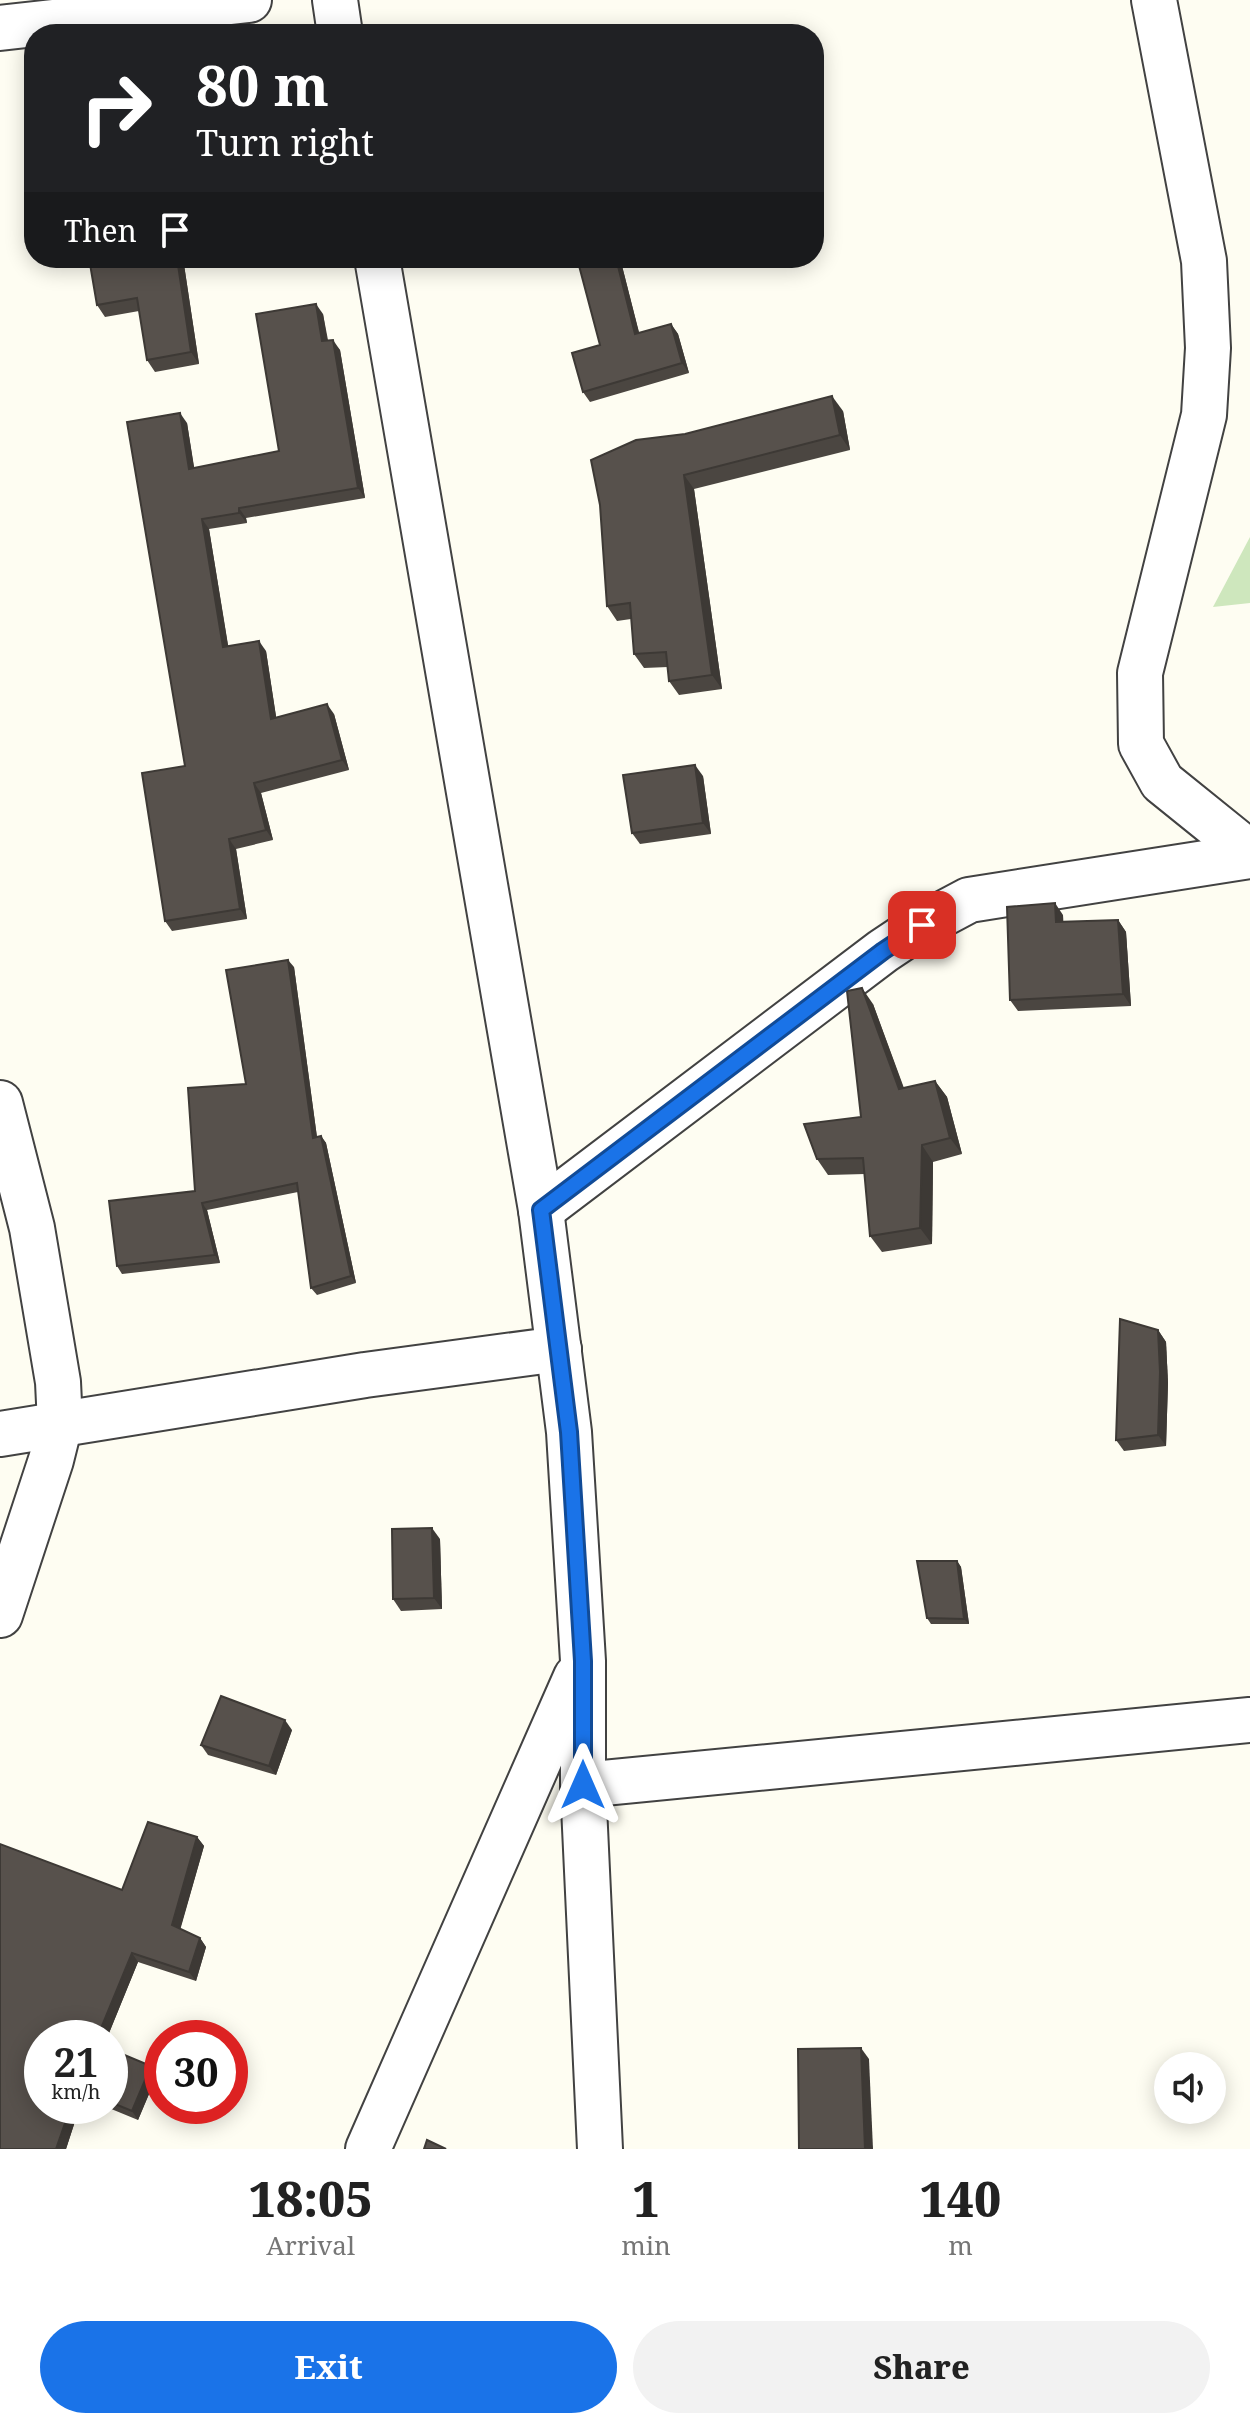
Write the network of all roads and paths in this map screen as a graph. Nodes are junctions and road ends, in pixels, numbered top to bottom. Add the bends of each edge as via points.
1 (249, 0) edge
2 (335, 0) edge
3 (1154, 0) edge
4 (8, 18) edge
5 (339, 24) edge
6 (379, 268) edge
7 (1250, 854) edge
8 (0, 1103) edge
9 (541, 1210) junction
10 (559, 1349) junction
11 (60, 1424) junction
12 (0, 1434) edge
13 (0, 1615) edge
14 (583, 1661) junction
15 (1250, 1720) edge
16 (583, 1785) junction
17 (368, 2149) edge
18 (600, 2149) edge

1 - 4 street
2 - 5 street
3 - 7 street via 1204,261 1208,348 1204,415 1140,673 1141,744 1162,782
6 - 9 street
7 - 9 street via 969,900 883,951
8 - 11 street via 32,1228
9 - 10 street
10 - 11 street
10 - 14 street
11 - 12 street
11 - 13 street
14 - 16 street
14 - 17 street
15 - 16 street
16 - 18 street

